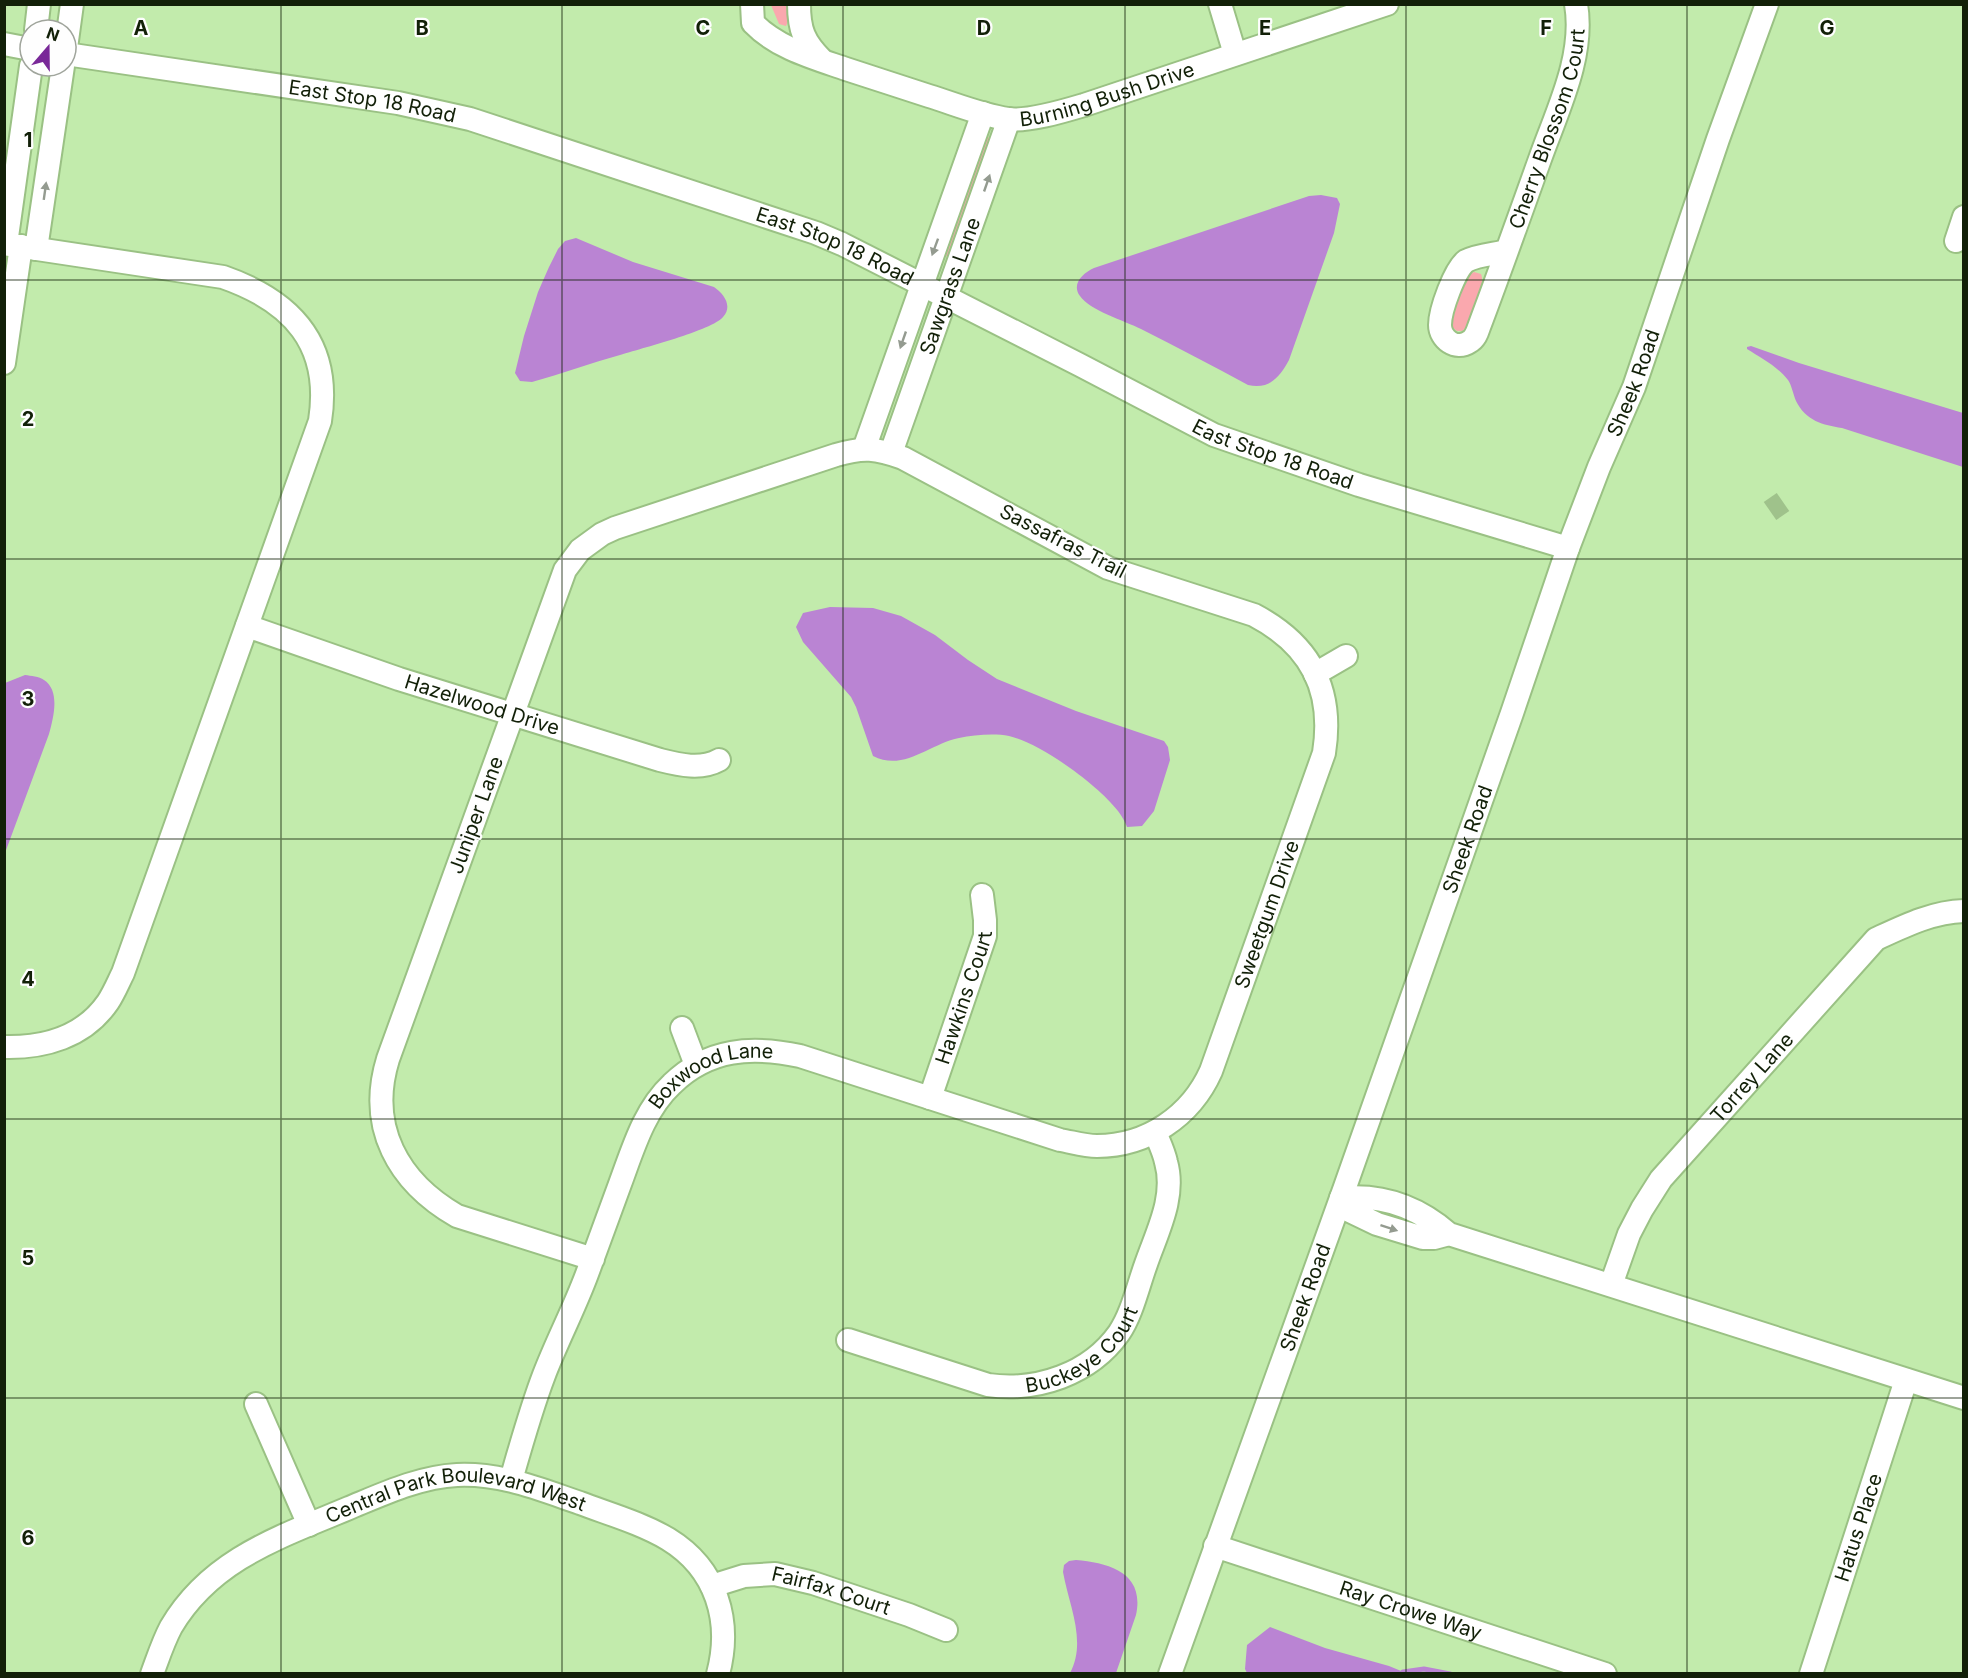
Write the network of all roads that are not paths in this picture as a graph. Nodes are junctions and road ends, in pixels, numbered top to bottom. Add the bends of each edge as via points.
1 (752, 4) edge
2 (799, 4) edge
3 (1220, 4) edge
4 (1387, 4) edge
5 (1576, 4) edge
6 (1767, 4) edge
7 (1235, 54) junction
8 (78, 56) edge
9 (823, 61) junction
10 (30, 78) edge
11 (60, 78) edge
12 (983, 113) junction
13 (1010, 119) junction
14 (1964, 217) edge
15 (1956, 241) dead end
16 (17, 246) edge
17 (1507, 251) dead end
18 (922, 284) junction
19 (947, 297) junction
20 (4, 363) edge
21 (864, 449) junction
22 (891, 453) junction
23 (1568, 548) junction
24 (247, 626) junction
25 (1346, 656) dead end
26 (1315, 674) junction
27 (513, 715) junction
28 (719, 760) dead end
29 (982, 895) dead end
30 (1964, 911) edge
31 (682, 1028) dead end
32 (4, 1047) edge
33 (696, 1065) junction
34 (930, 1098) junction
35 (1155, 1132) junction
36 (1341, 1198) junction
37 (593, 1259) junction
38 (1611, 1285) junction
39 (848, 1340) dead end
40 (1906, 1380) junction
41 (1964, 1398) edge
42 (256, 1404) dead end
43 (511, 1480) junction
44 (309, 1525) junction
45 (1215, 1546) junction
46 (712, 1586) junction
47 (946, 1630) dead end
48 (152, 1674) edge
49 (718, 1674) edge
50 (1170, 1674) edge
51 (1605, 1674) edge
52 (1811, 1674) edge

1 - 9 street, Burning Bush Drive via 753,23 758,28
2 - 9 street via 803,35
3 - 7 street
4 - 7 street, Burning Bush Drive
5 - 17 street, Cherry Blossom Court via 1574,60
6 - 23 street, Sheek Road via 1634,387
7 - 13 street, Burning Bush Drive via 1084,105
8 - 18 street, East Stop 18 Road via 398,103 470,119 816,233
9 - 12 street, Burning Bush Drive
10 - 16 street
16 -> 11 street
12 - 13 street, Burning Bush Drive
12 -> 18 street, Sawgrass Lane
19 -> 13 street, Sawgrass Lane
14 - 15 street
16 - 20 street
16 - 24 street via 243,284 283,308 308,337 321,380 320,421
18 - 19 street, East Stop 18 Road
18 -> 21 street, Sawgrass Lane
19 - 22 street, Sawgrass Lane
19 - 23 street, East Stop 18 Road via 1214,435 1359,485
21 - 22 street, Sassafras Trail
21 - 27 street, Juniper Lane via 626,524 602,534 580,550 565,570
22 - 26 street, Sassafras Trail via 1108,568 1254,615 1285,634
23 - 36 street, Sheek Road
24 - 27 street, Hazelwood Drive
24 - 32 street via 123,973 107,1003 85,1025 58,1041
25 - 26 street
26 - 35 street, Sweetgum Drive via 1326,721 1320,768 1204,1087 1186,1109
27 - 28 street, Hazelwood Drive via 680,765 709,765
27 - 37 street, Juniper Lane via 388,1059 381,1103 387,1139 396,1159 438,1205 457,1216
29 - 34 street, Hawkins Court via 985,936
30 - 38 street, Torrey Lane via 1914,921 1876,939 1661,1179 1629,1234
31 - 33 street
33 - 34 street, Boxwood Lane via 740,1051 785,1053
33 - 37 street, Boxwood Lane via 663,1092 645,1120
34 - 35 street, Boxwood Lane via 1077,1144 1111,1145
35 - 39 street, Buckeye Court via 1167,1164 1164,1212 1119,1332 1091,1361 1047,1382 1005,1387
36 - 38 street via 1350,1212 1377,1224 1423,1238 1449,1234
36 - 45 street, Sheek Road
37 - 43 street, Boxwood Lane via 545,1373
38 - 40 street
40 - 41 street
40 - 52 street, Hatus Place
42 - 44 street
43 - 44 street, Central Park Boulevard West via 455,1475 418,1482
43 - 46 street, Central Park Boulevard West via 660,1535 686,1553
44 - 48 street, Central Park Boulevard West via 252,1550 207,1582 170,1629
45 - 50 street, Sheek Road
45 - 51 street, Ray Crowe Way
46 - 47 street, Fairfax Court via 744,1576 775,1574 813,1583
46 - 49 street, Central Park Boulevard West via 722,1613 724,1634

